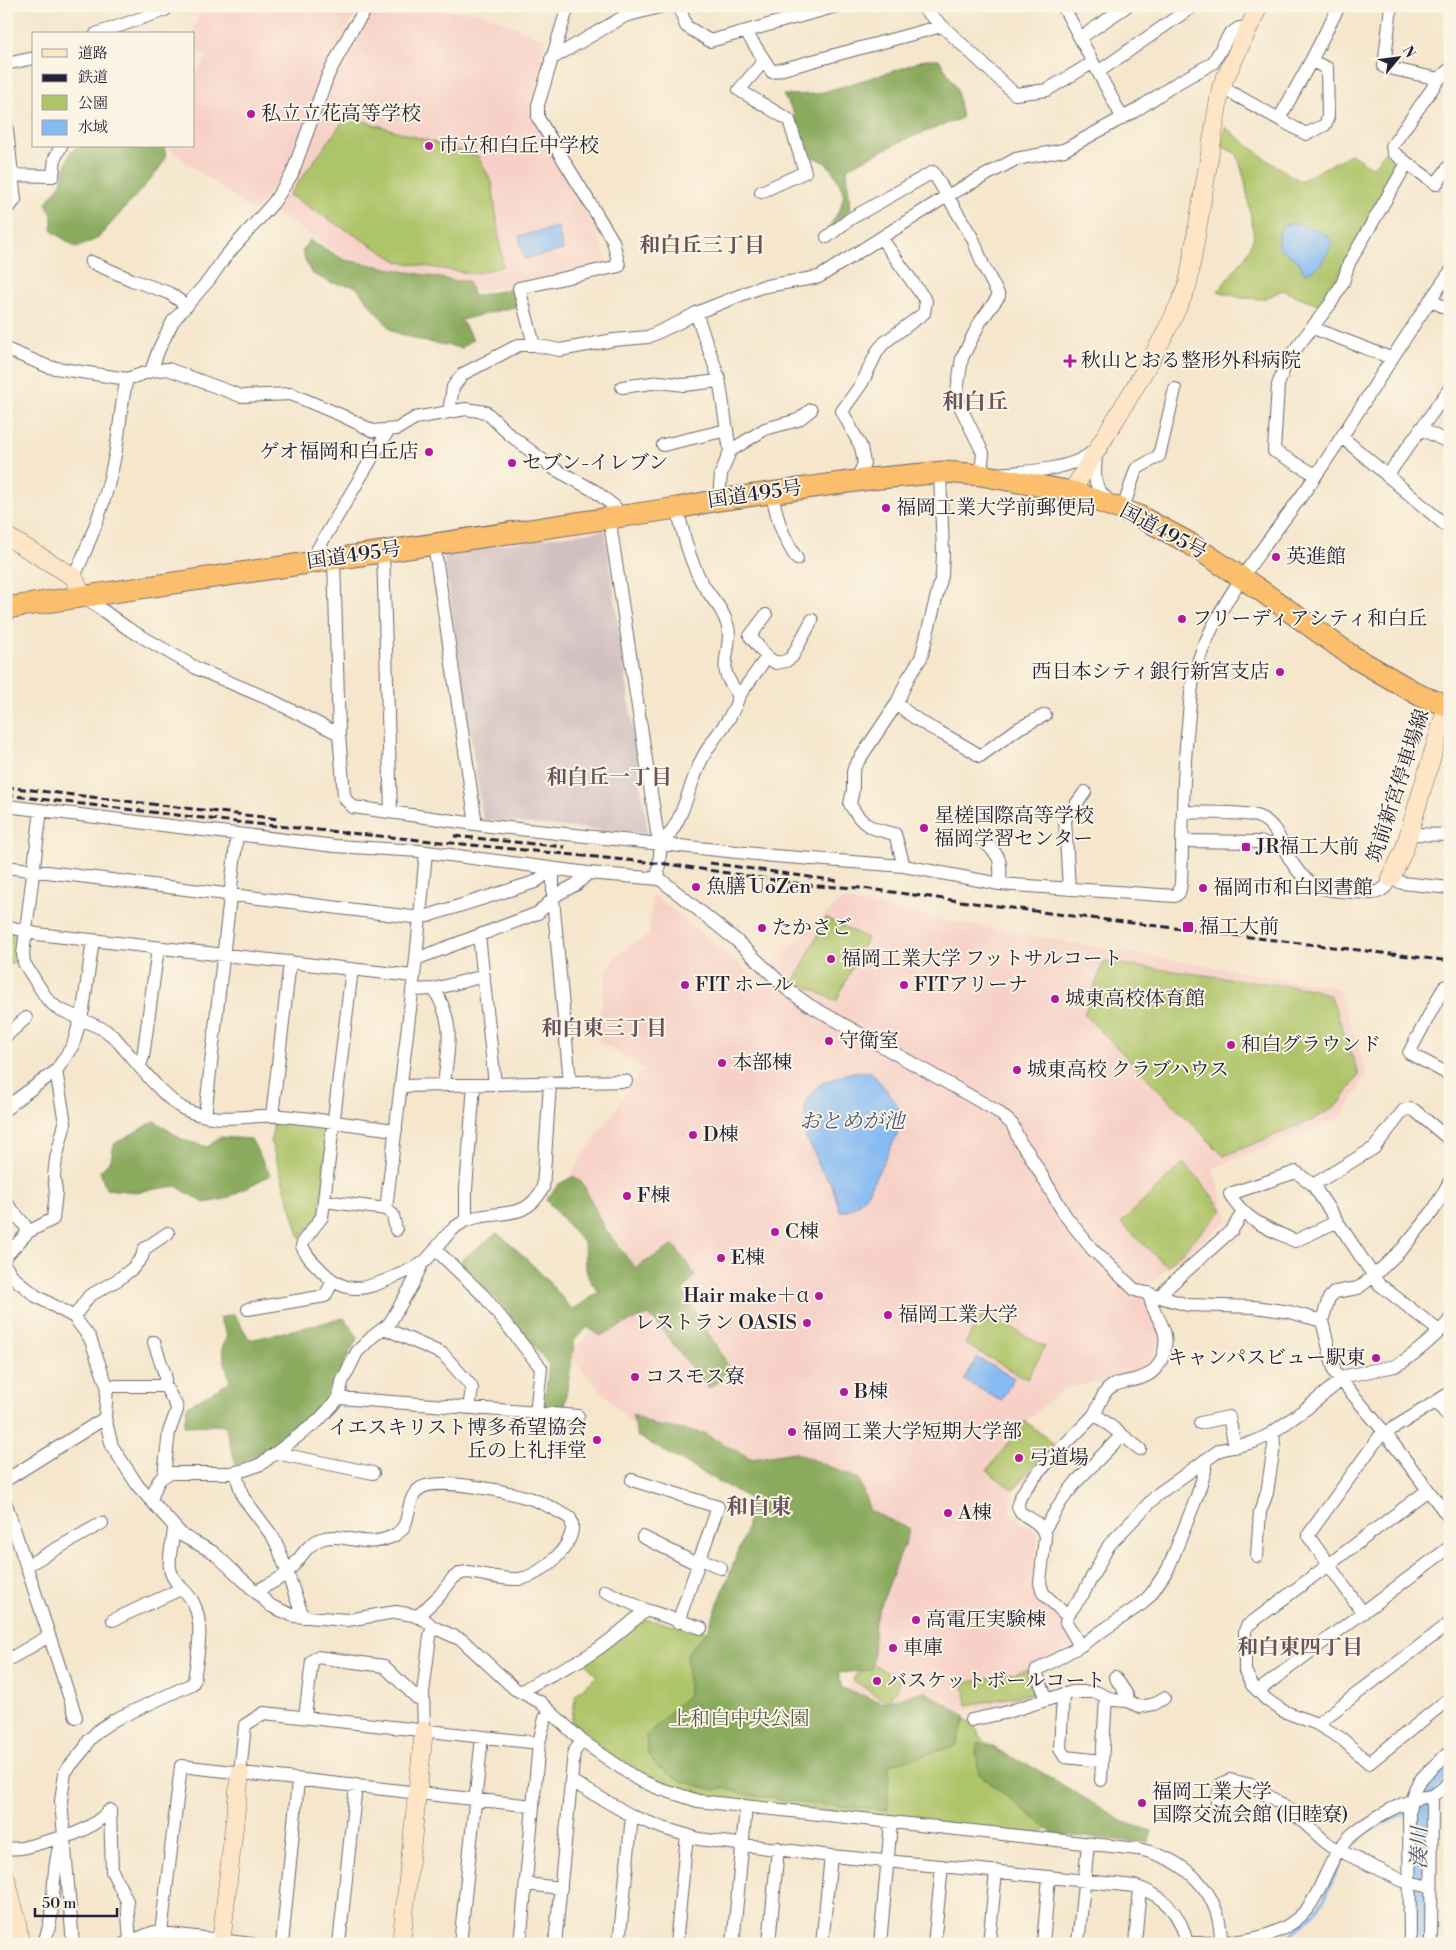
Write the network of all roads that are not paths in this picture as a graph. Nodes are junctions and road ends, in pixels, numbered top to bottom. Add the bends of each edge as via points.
1 (368, 6) edge
2 (568, 6) edge
3 (663, 6) edge
4 (679, 6) edge
5 (837, 6) edge
6 (921, 6) edge
7 (1063, 6) edge
8 (1127, 6) edge
9 (1193, 6) edge
10 (1259, 6) edge
11 (1339, 6) edge
12 (1391, 6) edge
13 (168, 7) edge
14 (624, 11) edge
15 (942, 26) junction
16 (1247, 28) junction
17 (101, 32) edge
18 (746, 32) junction
19 (1080, 38) junction
20 (32, 58) edge
21 (552, 59) junction
22 (764, 61) junction
23 (1311, 61) junction
24 (6, 64) edge
25 (1095, 68) junction
26 (1450, 69) edge
27 (1439, 79) junction
28 (1221, 88) junction
29 (1122, 117) junction
30 (1279, 119) junction
31 (6, 122) edge
32 (61, 148) edge
33 (1407, 163) junction
34 (1450, 165) edge
35 (10, 175) edge
36 (761, 192) dead end
37 (948, 196) junction
38 (6, 206) edge
39 (827, 237) dead end
40 (882, 239) junction
41 (91, 262) dead end
42 (1450, 272) edge
43 (1430, 300) junction
44 (187, 306) junction
45 (1450, 310) edge
46 (696, 313) junction
47 (1313, 328) junction
48 (534, 345) junction
49 (6, 349) edge
50 (1391, 358) junction
51 (151, 371) junction
52 (127, 379) junction
53 (719, 381) junction
54 (622, 387) dead end
55 (1450, 388) edge
56 (1175, 390) dead end
57 (811, 410) dead end
58 (449, 412) junction
59 (1421, 429) junction
60 (727, 430) junction
61 (388, 431) junction
62 (1342, 437) junction
63 (1450, 442) edge
64 (664, 445) dead end
65 (1097, 448) junction
66 (730, 451) junction
67 (940, 473) junction
68 (981, 475) junction
69 (1316, 475) junction
70 (1387, 476) junction
71 (857, 480) junction
72 (1072, 492) junction
73 (772, 493) junction
74 (719, 500) junction
75 (677, 508) junction
76 (1120, 508) junction
77 (614, 517) junction
78 (1450, 529) edge
79 (6, 536) edge
80 (434, 544) junction
81 (383, 552) junction
82 (334, 559) junction
83 (797, 559) dead end
84 (310, 562) junction
85 (1243, 579) junction
86 (78, 586) junction
87 (6, 608) edge
88 (766, 615) dead end
89 (812, 620) dead end
90 (729, 628) junction
91 (750, 636) junction
92 (767, 657) junction
93 (739, 696) junction
94 (897, 703) junction
95 (1449, 706) edge
96 (1045, 715) dead end
97 (340, 734) junction
98 (1085, 792) dead end
99 (6, 806) edge
100 (41, 810) junction
101 (391, 812) junction
102 (1183, 812) junction
103 (476, 824) junction
104 (1409, 834) junction
105 (237, 835) junction
106 (1450, 835) edge
107 (981, 839) dead end
108 (1182, 841) junction
109 (661, 844) junction
110 (1284, 847) junction
111 (426, 852) junction
112 (904, 866) junction
113 (6, 867) edge
114 (553, 869) junction
115 (33, 870) junction
116 (588, 873) junction
117 (1391, 878) junction
118 (660, 879) junction
119 (1000, 884) junction
120 (1450, 888) edge
121 (1068, 889) junction
122 (230, 895) junction
123 (554, 899) junction
124 (420, 917) junction
125 (6, 926) edge
126 (26, 931) junction
127 (479, 935) junction
128 (93, 940) junction
129 (158, 948) junction
130 (224, 955) junction
131 (416, 958) junction
132 (290, 962) junction
133 (352, 969) junction
134 (413, 976) junction
135 (484, 976) junction
136 (1450, 985) edge
137 (434, 989) junction
138 (412, 990) junction
139 (26, 1018) dead end
140 (81, 1019) junction
141 (6, 1036) edge
142 (140, 1065) junction
143 (56, 1071) junction
144 (1450, 1075) edge
145 (626, 1081) dead end
146 (550, 1083) junction
147 (570, 1083) junction
148 (495, 1084) junction
149 (444, 1085) junction
150 (474, 1085) junction
151 (401, 1086) junction
152 (6, 1109) edge
153 (205, 1116) junction
154 (272, 1116) junction
155 (333, 1123) junction
156 (396, 1130) junction
157 (1450, 1140) edge
158 (1450, 1181) edge
159 (1313, 1185) junction
160 (324, 1201) junction
161 (6, 1203) edge
162 (386, 1209) junction
163 (1243, 1212) junction
164 (466, 1220) junction
165 (1336, 1222) junction
166 (396, 1230) dead end
167 (28, 1232) junction
168 (168, 1233) dead end
169 (436, 1250) junction
170 (6, 1256) edge
171 (422, 1264) junction
172 (6, 1267) edge
173 (1375, 1275) junction
174 (333, 1281) junction
175 (1154, 1295) junction
176 (248, 1309) dead end
177 (74, 1317) junction
178 (1450, 1319) edge
179 (1322, 1321) junction
180 (384, 1328) junction
181 (1439, 1331) junction
182 (154, 1342) dead end
183 (1341, 1380) junction
184 (107, 1386) junction
185 (165, 1386) junction
186 (1450, 1393) edge
187 (339, 1398) junction
188 (1437, 1402) junction
189 (469, 1408) junction
190 (536, 1413) junction
191 (1094, 1414) junction
192 (578, 1416) dead end
193 (105, 1418) junction
194 (1450, 1420) edge
195 (1200, 1423) dead end
196 (1273, 1432) junction
197 (1386, 1433) junction
198 (1121, 1436) junction
199 (1235, 1447) junction
200 (1140, 1449) dead end
201 (276, 1453) junction
202 (1205, 1460) junction
203 (235, 1472) junction
204 (373, 1473) dead end
205 (164, 1475) junction
206 (6, 1480) edge
207 (632, 1480) dead end
208 (1428, 1490) junction
209 (151, 1500) junction
210 (6, 1504) edge
211 (1450, 1520) edge
212 (102, 1523) dead end
213 (174, 1526) junction
214 (1044, 1530) junction
215 (643, 1537) dead end
216 (1450, 1548) edge
217 (1257, 1556) dead end
218 (698, 1561) junction
219 (1329, 1564) junction
220 (26, 1566) junction
221 (721, 1568) dead end
222 (288, 1572) junction
223 (181, 1589) junction
224 (257, 1591) junction
225 (605, 1591) dead end
226 (646, 1610) junction
227 (1363, 1613) junction
228 (1067, 1616) junction
229 (303, 1617) junction
230 (417, 1617) junction
231 (114, 1620) dead end
232 (678, 1622) junction
233 (1450, 1623) edge
234 (433, 1627) junction
235 (701, 1628) dead end
236 (49, 1636) junction
237 (1080, 1646) junction
238 (6, 1661) edge
239 (1115, 1677) dead end
240 (1258, 1691) junction
241 (521, 1692) junction
242 (1063, 1694) junction
243 (1106, 1697) junction
244 (1164, 1698) dead end
245 (1450, 1698) edge
246 (423, 1699) junction
247 (1047, 1699) junction
248 (1128, 1701) junction
249 (552, 1713) junction
250 (76, 1717) dead end
251 (305, 1718) junction
252 (971, 1720) dead end
253 (1316, 1724) junction
254 (424, 1730) junction
255 (482, 1737) junction
256 (582, 1741) junction
257 (539, 1743) junction
258 (1450, 1752) edge
259 (1102, 1761) junction
260 (240, 1773) junction
261 (298, 1780) junction
262 (1101, 1780) dead end
263 (571, 1781) junction
264 (1450, 1782) edge
265 (356, 1786) junction
266 (418, 1792) junction
267 (1432, 1796) junction
268 (476, 1799) junction
269 (1410, 1802) junction
270 (533, 1806) junction
271 (746, 1807) junction
272 (1216, 1807) dead end
273 (632, 1816) junction
274 (891, 1823) junction
275 (687, 1835) junction
276 (63, 1837) junction
277 (1088, 1844) junction
278 (742, 1845) junction
279 (778, 1848) junction
280 (6, 1849) edge
281 (1339, 1850) junction
282 (831, 1856) junction
283 (888, 1861) junction
284 (942, 1866) junction
285 (996, 1871) junction
286 (1050, 1877) junction
287 (6, 1878) edge
288 (1084, 1881) junction
289 (526, 1884) junction
290 (1420, 1885) junction
291 (561, 1888) junction
292 (1140, 1888) junction
293 (161, 1933) junction
294 (126, 1942) edge
295 (221, 1942) edge
296 (1187, 1943) edge
297 (1221, 1943) edge
298 (20, 1944) edge
299 (43, 1944) edge
300 (73, 1944) edge
301 (252, 1944) edge
302 (282, 1944) edge
303 (339, 1944) edge
304 (401, 1944) edge
305 (460, 1944) edge
306 (520, 1944) edge
307 (555, 1944) edge
308 (619, 1944) edge
309 (676, 1944) edge
310 (733, 1944) edge
311 (768, 1944) edge
312 (822, 1944) edge
313 (880, 1944) edge
314 (934, 1944) edge
315 (989, 1944) edge
316 (1043, 1944) edge
317 (1078, 1944) edge
318 (1135, 1944) edge
319 (1410, 1944) edge
320 (1431, 1944) edge

1 - 44 street via 328,75 292,174 274,202
2 - 21 street
3 - 14 street
4 - 18 street via 686,26 710,41
5 - 18 street
6 - 15 street
7 - 19 street
8 - 19 street
9 - 25 street
10 - 16 street
11 - 23 street
12 - 27 street via 1384,67
13 - 17 street
14 - 21 street
15 - 22 street via 772,72
15 - 25 street via 1015,94 1047,90
16 - 28 street
16 - 29 street via 1239,28 1229,35 1213,63
18 - 22 street
19 - 25 street
20 - 24 street
21 - 48 street via 538,105 538,118 613,241 619,266 519,288
22 - 36 street via 740,90 789,120 805,172
23 - 30 street
23 - 30 street via 1327,68 1328,117 1325,125 1306,134
25 - 29 street
26 - 27 street
27 - 33 street via 1392,146 1393,152
28 - 30 street
28 - 65 street via 1188,284 1158,348
29 - 37 street via 1064,150 1016,159
31 - 35 street
32 - 35 street via 55,158 54,176
33 - 34 street via 1436,184
33 - 47 street via 1349,263 1343,282
35 - 38 street via 15,200
37 - 39 street via 934,172 850,219
37 - 40 street
37 - 68 street via 973,239 999,296 980,322 962,358 956,398 983,454
40 - 46 street via 819,278 761,287
40 - 71 street via 926,301 924,313 878,350 862,383 842,411 861,447 864,463
41 - 44 street via 169,293
42 - 43 street
43 - 45 street
43 - 50 street
44 - 51 street via 173,321
46 - 48 street via 648,337 560,350
46 - 53 street
47 - 50 street
47 - 69 street via 1287,360 1278,385 1274,451
48 - 58 street via 518,345 464,374 453,387
49 - 52 street via 49,367
50 - 62 street
51 - 52 street
51 - 61 street via 168,369 241,396 291,394 373,431
52 - 86 street via 114,460
53 - 54 street via 684,385 660,382
53 - 60 street
55 - 59 street
56 - 76 street via 1159,456 1136,469
57 - 66 street via 798,420 765,429
58 - 61 street via 416,418
58 - 77 street via 466,409 486,412 553,468 595,491 615,507
59 - 63 street
59 - 70 street
60 - 64 street
60 - 66 street
61 - 84 street
62 - 69 street
62 - 70 street
65 - 68 street via 1088,456 1063,466
65 - 72 street
65 - 76 street via 1096,483 1101,494
66 - 74 street via 721,474
67 - 68 highway, 国道495号
67 - 71 highway, 国道495号
67 - 94 street via 943,553 940,588 920,658
68 - 72 highway, 国道495号
69 - 85 street
70 - 78 street
71 - 73 highway, 国道495号
72 - 76 highway, 国道495号
73 - 74 highway, 国道495号
73 - 83 street via 777,519
74 - 75 highway, 国道495号
75 - 77 highway, 国道495号
75 - 90 street via 700,579 721,608
76 - 85 highway, 国道495号 via 1188,543
77 - 80 highway, 国道495号
77 - 109 street via 611,530
79 - 86 street
80 - 81 highway, 国道495号
80 - 103 street
81 - 82 highway, 国道495号
81 - 101 street
82 - 84 highway, 国道495号
82 - 97 street
84 - 86 highway, 国道495号
85 - 95 highway, 国道495号 via 1352,656 1421,696
85 - 102 street via 1215,622 1198,661 1184,754
86 - 87 highway, 国道495号
86 - 97 street via 127,628 198,669
88 - 91 street
89 - 92 street via 792,657 776,663
90 - 91 street
90 - 93 street via 726,674
91 - 92 street
92 - 93 street
93 - 109 street via 731,717 705,753 671,834
94 - 96 street via 908,715 980,756 1019,728
94 - 112 street via 855,766 850,804 867,826 895,834
95 - 104 street, 筑前新宮停車場線
97 - 101 street via 346,800 353,807
98 - 121 street via 1065,819
99 - 100 street
100 - 105 street
100 - 115 street
101 - 103 street
102 - 108 street
102 - 110 street via 1259,816 1270,824
103 - 109 street
104 - 106 street
104 - 117 street, 筑前新宮停車場線
105 - 111 street
105 - 122 street
107 - 119 street via 998,854
108 - 110 street via 1259,842
108 - 121 street via 1181,883 1175,896
109 - 112 street
109 - 118 street
110 - 117 street via 1300,873 1323,889 1373,893 1387,886
111 - 114 street
111 - 124 street
112 - 119 street
113 - 115 street
114 - 116 street
114 - 123 street
114 - 124 street via 535,882
115 - 122 street
115 - 126 street
116 - 118 street
116 - 123 street
117 - 120 street via 1402,883
118 - 175 street via 737,941 809,1006 997,1111 1012,1124 1064,1215 1092,1249 1135,1290
119 - 121 street
122 - 124 street
122 - 130 street
123 - 127 street via 538,913
123 - 147 street
124 - 131 street
125 - 126 street
126 - 128 street
126 - 140 street via 24,963 46,999
127 - 131 street
127 - 135 street
128 - 129 street
128 - 140 street
129 - 130 street
129 - 142 street via 144,1057
130 - 132 street
130 - 153 street
131 - 134 street
132 - 133 street
132 - 154 street
133 - 134 street
133 - 155 street
134 - 138 street
135 - 137 street
135 - 148 street
136 - 144 street via 1444,987 1409,1053
137 - 138 street
137 - 149 street via 449,1025
138 - 151 street
139 - 141 street
140 - 142 street via 105,1030
140 - 143 street via 73,1045
142 - 153 street via 174,1103
143 - 152 street
143 - 167 street via 65,1123 56,1159 53,1219
145 - 147 street
146 - 147 street
146 - 148 street
146 - 164 street via 542,1188 534,1202 520,1211
148 - 150 street
149 - 150 street
149 - 151 street
150 - 164 street
151 - 156 street
153 - 154 street via 230,1119
154 - 155 street
155 - 156 street
155 - 160 street
156 - 162 street
157 - 159 street via 1414,1110 1404,1110 1374,1148
158 - 173 street via 1433,1211
159 - 163 street via 1296,1172 1230,1194
159 - 165 street
160 - 162 street
160 - 174 street via 322,1217 302,1246 306,1255
161 - 167 street
162 - 166 street via 393,1215
163 - 165 street via 1295,1241
163 - 175 street via 1232,1230 1167,1288
164 - 169 street via 451,1229
165 - 173 street
167 - 170 street
168 - 177 street via 144,1249 142,1257 126,1274 89,1296
169 - 171 street
169 - 190 street via 484,1296 541,1368
171 - 174 street via 362,1288 338,1285
171 - 180 street
172 - 177 street via 36,1296
173 - 179 street via 1358,1288 1332,1294
173 - 181 street via 1379,1284
174 - 176 street via 324,1296
175 - 179 street via 1188,1305 1255,1307
175 - 191 street via 1151,1303 1166,1336 1161,1360 1144,1377 1107,1390
177 - 184 street via 90,1338
178 - 181 street
179 - 183 street via 1333,1367
180 - 187 street via 357,1352 342,1382
180 - 189 street via 443,1354 471,1386
181 - 183 street via 1402,1363 1346,1376
182 - 185 street via 165,1375
183 - 196 street
183 - 197 street
184 - 185 street
184 - 193 street
185 - 205 street via 177,1410 169,1432
186 - 188 street
187 - 189 street
187 - 201 street via 318,1421
188 - 194 street
188 - 197 street
189 - 190 street
190 - 192 street
191 - 198 street
191 - 214 street via 1024,1490 1018,1505 1021,1513
193 - 206 street
193 - 209 street via 112,1446
195 - 199 street via 1229,1417
196 - 199 street
196 - 217 street via 1274,1446 1267,1493 1260,1512
197 - 208 street
197 - 219 street via 1379,1437 1309,1534
198 - 200 street
198 - 214 street via 1077,1481
199 - 202 street via 1220,1450
201 - 203 street via 261,1464
201 - 204 street
202 - 228 street via 1158,1494 1109,1545 1083,1594
202 - 237 street via 1196,1499 1160,1582 1143,1603
203 - 205 street
203 - 222 street via 243,1498 273,1537
205 - 209 street via 159,1479
207 - 218 street via 718,1507
208 - 211 street
208 - 219 street
209 - 213 street
210 - 220 street
212 - 220 street
213 - 223 street via 170,1569
213 - 224 street via 183,1536 213,1552
214 - 228 street via 1041,1589
215 - 218 street
216 - 227 street
218 - 221 street
218 - 232 street
219 - 227 street
219 - 240 street via 1247,1626 1245,1671
220 - 236 street
222 - 224 street
222 - 229 street
222 - 230 street via 318,1540 327,1537 367,1543 395,1535 404,1529 413,1497 428,1484 482,1488 530,1499 570,1518 572,1528 568,1540 561,1554 548,1565 518,1579 461,1572
223 - 231 street
223 - 276 street via 192,1600 200,1618 194,1681 114,1720 88,1740 62,1780
224 - 229 street via 271,1606
225 - 226 street
226 - 232 street
226 - 241 street via 595,1651
227 - 240 street
228 - 237 street via 1066,1622
229 - 230 street via 347,1620 396,1612
230 - 234 street
232 - 235 street
233 - 253 street
234 - 241 street via 462,1640
234 - 246 street
236 - 238 street
236 - 250 street
237 - 247 street via 1036,1672
239 - 248 street
240 - 253 street via 1283,1711
241 - 249 street
242 - 243 street via 1096,1692
242 - 247 street
242 - 259 street via 1062,1754 1065,1758
243 - 248 street
243 - 259 street
244 - 248 street via 1147,1707
245 - 253 street via 1369,1763 1342,1740
246 - 251 street via 417,1698 384,1666 316,1658 312,1661
246 - 254 street
247 - 252 street
249 - 256 street
249 - 257 street via 545,1718
251 - 254 street
251 - 260 street via 264,1713 244,1725
254 - 255 street
254 - 266 street
255 - 257 street
255 - 268 street
256 - 263 street via 574,1752
256 - 271 street via 637,1779 658,1788 698,1801
257 - 270 street
258 - 269 street via 1424,1775
259 - 262 street
260 - 261 street
260 - 293 street via 181,1766
260 - 295 street
261 - 265 street
261 - 302 street
263 - 273 street
263 - 291 street
264 - 267 street
265 - 266 street
265 - 303 street
266 - 268 street
266 - 304 street
267 - 269 street
267 - 290 street
268 - 270 street
268 - 305 street
269 - 281 street via 1365,1824
269 - 290 street
270 - 289 street
271 - 274 street
271 - 278 street
272 - 281 street via 1221,1784 1230,1780 1251,1784 1290,1809 1330,1846
273 - 275 street
273 - 308 street
274 - 277 street
274 - 283 street
275 - 278 street
275 - 309 street
276 - 280 street
276 - 294 street via 77,1834 110,1810 112,1871 127,1900
276 - 299 street via 58,1848 52,1913
276 - 300 street
277 - 288 street
277 - 297 street via 1156,1853 1184,1868 1207,1892 1215,1907 1222,1930
278 - 279 street
278 - 310 street
279 - 282 street
279 - 311 street
281 - 290 street
281 - 297 street via 1315,1896 1296,1921 1272,1934
282 - 283 street
282 - 312 street
283 - 284 street
283 - 313 street
284 - 285 street
284 - 314 street
285 - 286 street
285 - 315 street
286 - 288 street
286 - 316 street
287 - 298 street
288 - 292 street
288 - 317 street
289 - 291 street
289 - 306 street
290 - 319 street
290 - 320 street
291 - 307 street
292 - 296 street via 1167,1902 1180,1921
292 - 318 street
293 - 294 street via 154,1932
293 - 295 street
295 - 301 street
296 - 297 street

